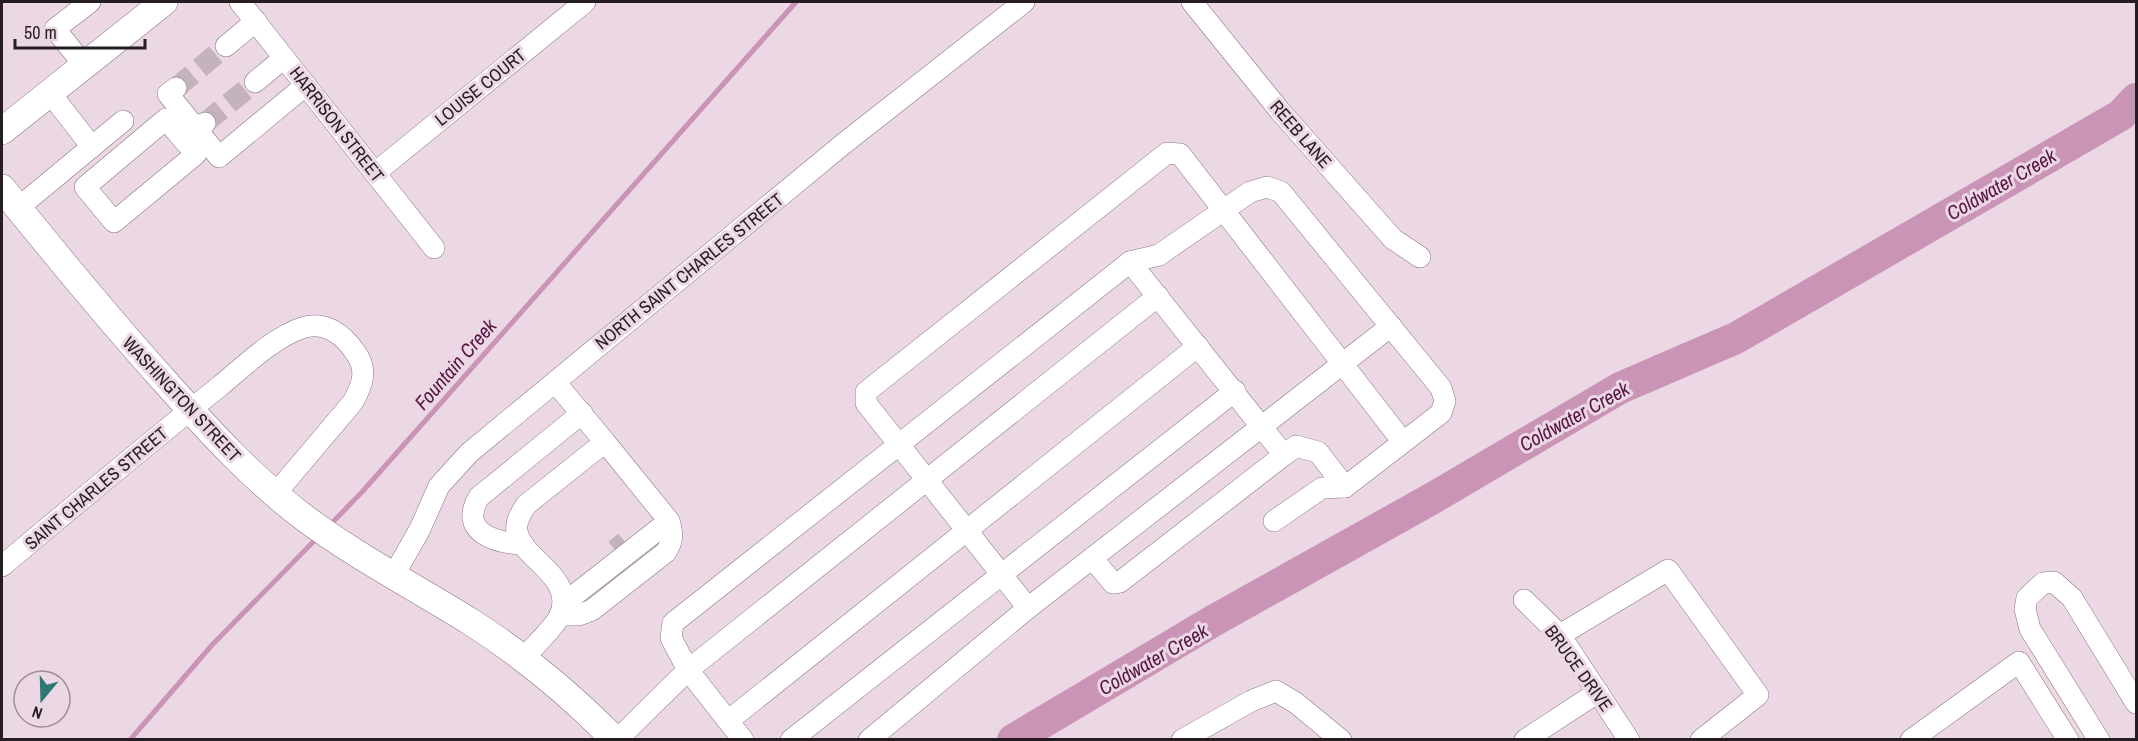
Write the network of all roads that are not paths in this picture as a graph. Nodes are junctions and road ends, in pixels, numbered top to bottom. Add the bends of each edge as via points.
1 (90, 2) edge
2 (161, 2) edge
3 (240, 2) edge
4 (585, 2) edge
5 (1024, 2) edge
6 (1192, 2) edge
7 (256, 21) junction
8 (226, 46) tunnel mouth
9 (284, 58) junction
10 (84, 65) junction
11 (255, 82) tunnel mouth
12 (306, 85) junction
13 (176, 88) dead end
14 (50, 93) junction
15 (123, 121) dead end
16 (193, 129) junction
17 (2, 131) edge
18 (92, 147) junction
19 (375, 173) junction
20 (10, 198) edge
21 (1223, 211) junction
22 (434, 248) dead end
23 (1420, 257) dead end
24 (1130, 262) junction
25 (1158, 296) junction
26 (1391, 326) junction
27 (1198, 346) junction
28 (1343, 365) junction
29 (555, 382) junction
30 (1235, 391) junction
31 (190, 410) junction
32 (582, 413) junction
33 (1263, 426) junction
34 (605, 442) junction
35 (1403, 442) junction
36 (898, 445) junction
37 (1284, 455) junction
38 (927, 481) junction
39 (1345, 487) junction
40 (276, 493) junction
41 (666, 518) junction
42 (1274, 521) dead end
43 (966, 531) junction
44 (523, 544) junction
45 (1092, 558) junction
46 (2, 566) edge
47 (385, 571) junction
48 (1002, 575) junction
49 (1524, 600) dead end
50 (562, 603) junction
51 (1028, 608) junction
52 (1560, 635) junction
53 (523, 659) junction
54 (688, 670) junction
55 (1598, 692) junction
56 (2136, 703) edge
57 (728, 721) junction
58 (616, 740) edge
59 (743, 740) edge
60 (791, 740) edge
61 (869, 740) edge
62 (1182, 740) edge
63 (1341, 740) edge
64 (1525, 740) edge
65 (1629, 740) edge
66 (1701, 740) edge
67 (1911, 740) edge
68 (2068, 740) edge
69 (2098, 740) edge

1 - 10 street via 55,29
2 - 10 main road
3 - 7 street, HARRISON STREET
4 - 19 street, LOUISE COURT
5 - 29 street, NORTH SAINT CHARLES STREET via 842,145
6 - 23 street, REEB LANE via 1280,111 1393,238
7 - 8 street
7 - 9 street, HARRISON STREET
9 - 11 street
9 - 12 street, HARRISON STREET
10 - 14 main road
12 - 16 street via 219,157
12 - 19 street, HARRISON STREET
13 - 16 street via 168,94
14 - 17 main road
14 - 18 street
15 - 18 street
16 - 16 street via 196,154 114,222 85,187 166,118
18 - 20 street
19 - 22 street, HARRISON STREET
20 - 31 main road, WASHINGTON STREET
21 - 24 street via 1159,255
21 - 26 street via 1251,192 1267,187 1281,192
21 - 28 street
21 - 36 street via 1180,154 1167,153 866,392 866,403
24 - 25 street
24 - 36 street
25 - 27 street
25 - 38 street
26 - 28 street
26 - 35 street via 1441,388 1445,401 1441,413
27 - 30 street
27 - 43 street
28 - 33 street
28 - 35 street
29 - 32 street
29 - 47 street, NORTH SAINT CHARLES STREET via 469,453 439,486 415,539
30 - 33 street
30 - 48 street
31 - 40 main road, WASHINGTON STREET
31 - 40 street, SAINT CHARLES STREET via 278,340 302,327 324,326 346,339 363,362 362,385 353,402
31 - 46 street, SAINT CHARLES STREET
32 - 34 street
32 - 44 street via 479,497 473,507 472,520 479,531 493,539
33 - 37 street
33 - 45 street
34 - 41 street
34 - 44 street via 526,505 518,518 517,532
35 - 39 street
36 - 38 street
36 - 54 street via 673,623 671,638
37 - 39 street via 1296,446 1318,452
37 - 45 street via 1120,582 1113,583
38 - 43 street
38 - 54 street
39 - 42 street via 1322,488
40 - 47 main road, WASHINGTON STREET via 302,516
41 - 50 street
41 - 50 street via 620,546
41 - 50 street via 673,533 666,552 592,610 579,615
43 - 48 street
43 - 57 street
44 - 50 street via 552,575
45 - 51 street
47 - 53 main road, WASHINGTON STREET
48 - 51 street
48 - 60 street
49 - 52 street, BRUCE DRIVE
50 - 53 street
51 - 61 street
52 - 55 street, BRUCE DRIVE
52 - 66 street via 1668,570 1758,695
53 - 58 main road, WASHINGTON STREET via 585,709
54 - 57 street
54 - 58 street
55 - 64 street
55 - 65 street, BRUCE DRIVE
56 - 69 street via 2072,598 2054,582 2043,584 2027,598 2030,629
57 - 59 street
62 - 63 street via 1276,691
67 - 68 street via 2019,662

